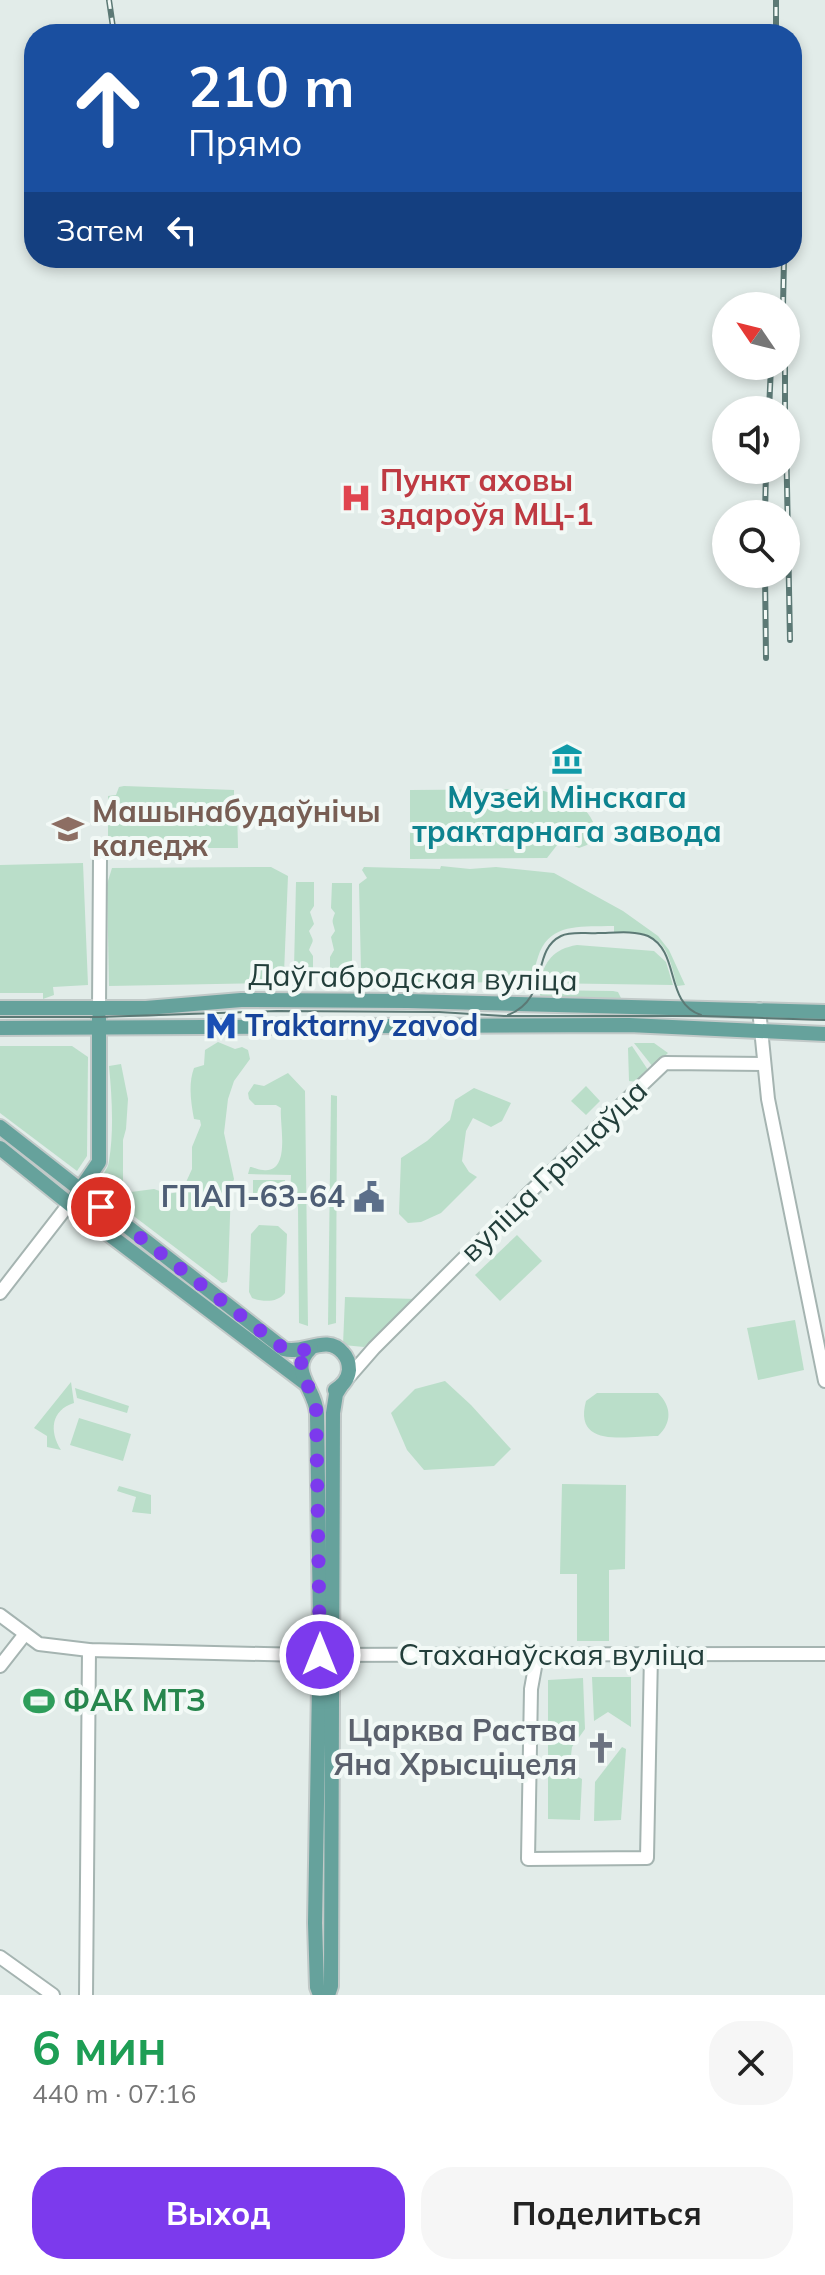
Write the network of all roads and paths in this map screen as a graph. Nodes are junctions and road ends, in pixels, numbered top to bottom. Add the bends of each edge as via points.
1 (100, 860) dead end
2 (0, 1008) edge
3 (99, 1008) junction
4 (759, 1009) junction
5 (825, 1012) edge
6 (99, 1026) junction
7 (0, 1028) edge
8 (762, 1030) junction
9 (825, 1034) edge
10 (764, 1064) junction
11 (0, 1127) edge
12 (0, 1148) edge
13 (80, 1190) junction
14 (69, 1204) junction
15 (0, 1293) edge
16 (311, 1348) junction
17 (374, 1348) junction
18 (339, 1349) junction
19 (825, 1381) edge
20 (344, 1382) junction
21 (307, 1385) junction
22 (326, 1513) junction
23 (0, 1615) edge
24 (25, 1634) junction
25 (89, 1650) junction
26 (651, 1654) junction
27 (825, 1654) edge
28 (327, 1655) junction
29 (537, 1656) junction
30 (0, 1666) edge
31 (0, 1957) edge
32 (53, 1995) edge
33 (86, 1995) edge
34 (320, 1995) edge
35 (328, 1995) edge

1 - 3 street
2 - 3 main road, Даўгабродская вуліца
3 - 4 main road, Даўгабродская вуліца via 286,1000
3 - 6 main road
4 - 5 main road, Даўгабродская вуліца
4 - 8 street
6 - 7 main road, Даўгабродская вуліца
6 - 8 main road, Даўгабродская вуліца via 629,1025
6 - 13 main road via 99,1162
8 - 9 main road, Даўгабродская вуліца
8 - 10 street
10 - 17 street, вуліца Грыцаўца via 665,1063
10 - 19 street
11 - 13 main road
12 - 14 main road
13 - 14 main road
13 - 16 main road via 284,1349
14 - 15 street
14 - 21 main road
16 - 18 main road via 326,1344
16 - 21 main road via 300,1367
17 - 18 street
17 - 20 street, вуліца Грыцаўца
18 - 20 main road via 348,1362
20 - 21 main road via 325,1393
20 - 22 main road via 333,1413
21 - 22 main road via 316,1404
22 - 28 main road
23 - 24 street, Стаханаўская вуліца
24 - 25 street, Стаханаўская вуліца via 39,1644
24 - 30 street
25 - 28 street, Стаханаўская вуліца
25 - 33 street
26 - 27 street, Стаханаўская вуліца
26 - 29 street, Стаханаўская вуліца
26 - 29 street via 647,1858 592,1859 528,1859 531,1689
28 - 29 street, Стаханаўская вуліца
28 - 34 main road via 315,1923
28 - 35 main road
31 - 32 street

